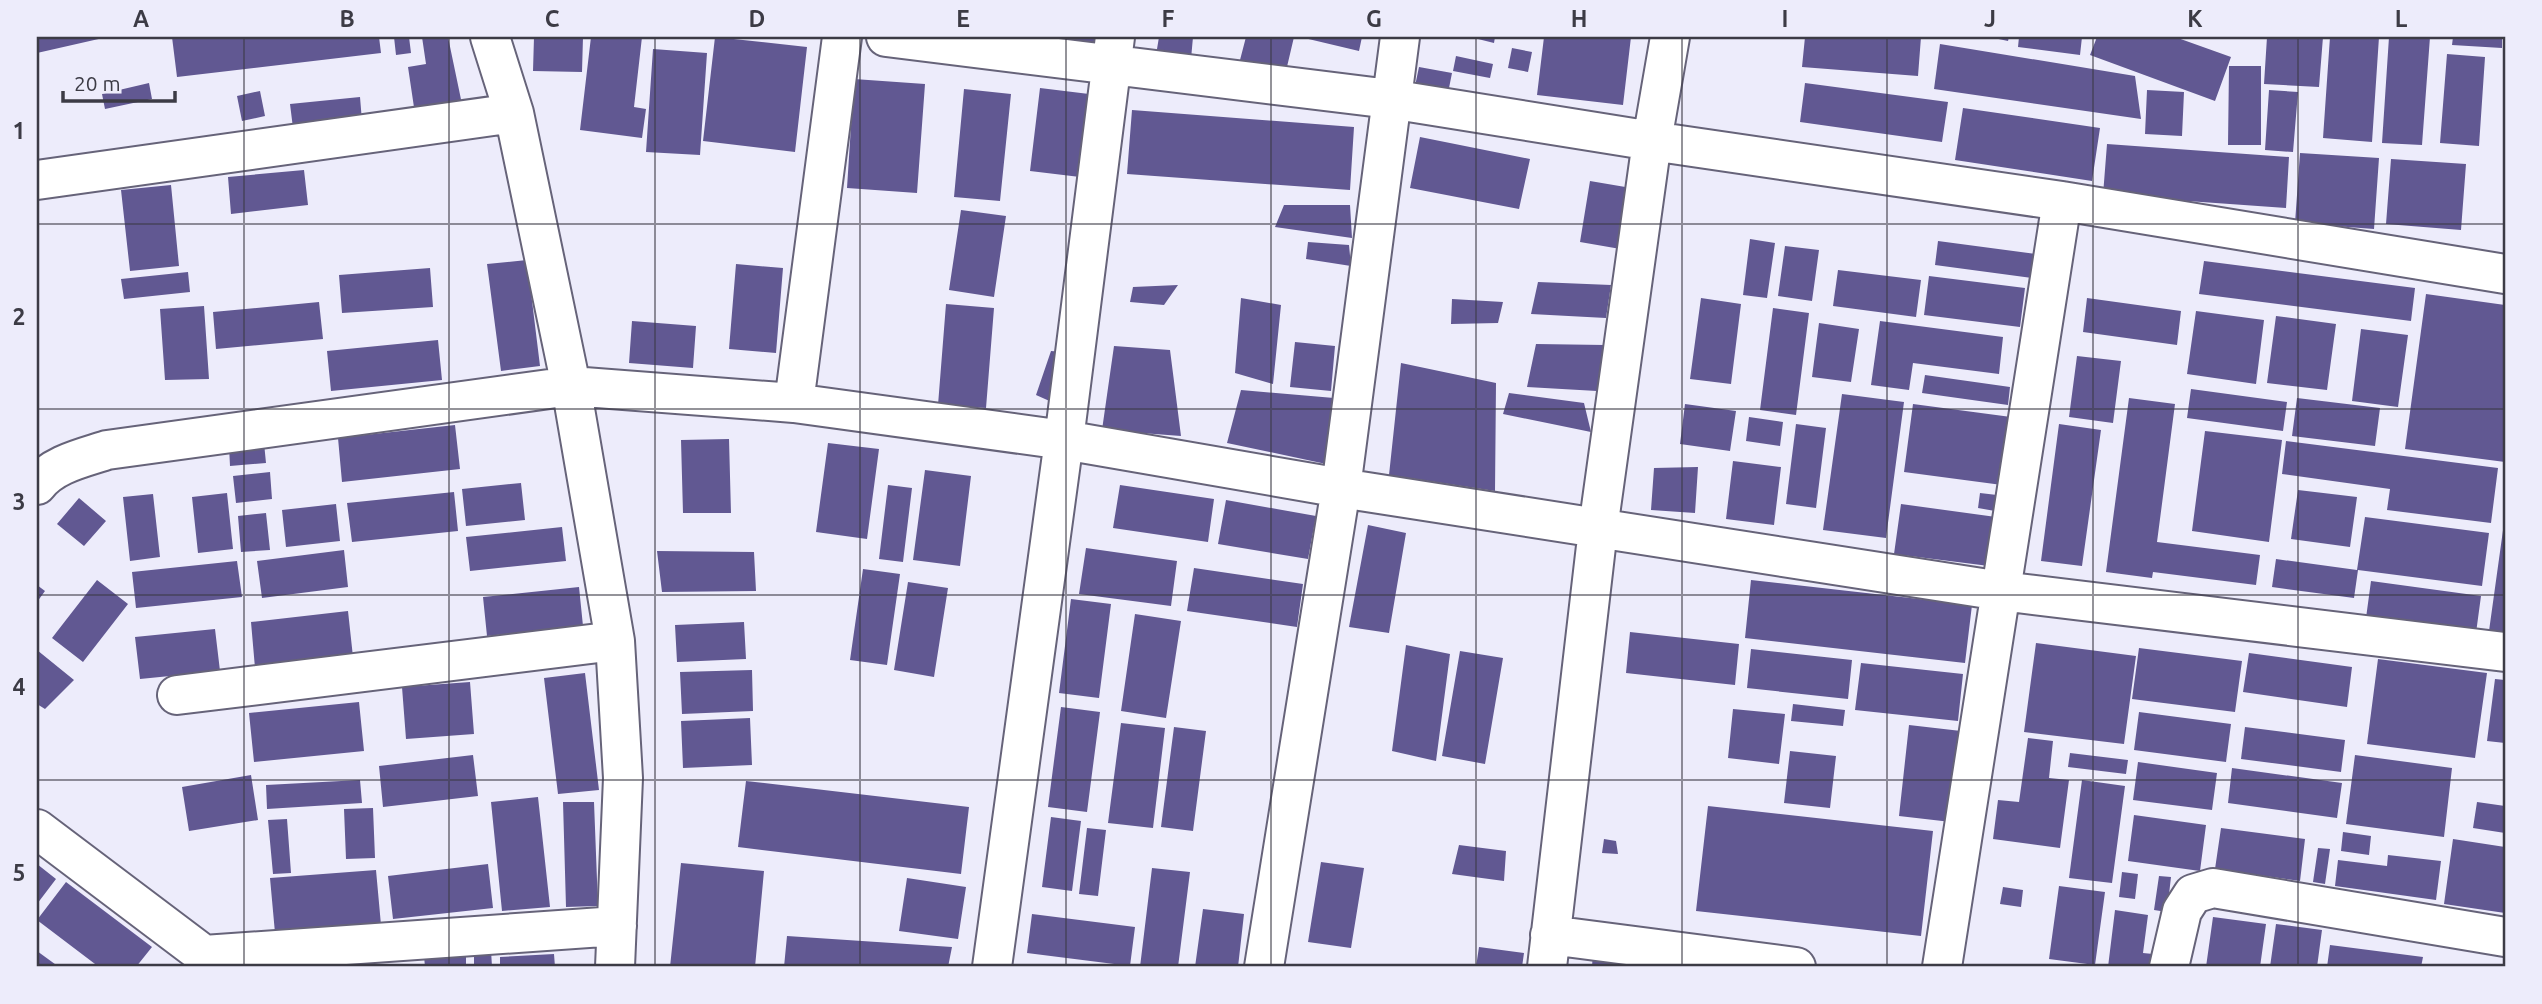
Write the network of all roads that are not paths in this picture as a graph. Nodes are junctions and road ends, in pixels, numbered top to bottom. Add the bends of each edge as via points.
1 (490, 37) edge
2 (842, 37) edge
3 (886, 37) edge
4 (1400, 37) edge
5 (1670, 37) edge
6 (1113, 51) edge
7 (1390, 99) junction
8 (514, 113) junction
9 (1652, 141) junction
10 (37, 180) edge
11 (2062, 201) junction
12 (2505, 269) edge
13 (571, 386) junction
14 (794, 403) junction
15 (1064, 440) junction
16 (39, 478) edge
17 (1340, 488) junction
18 (1598, 529) junction
19 (2001, 591) junction
20 (615, 641) junction
21 (2505, 652) edge
22 (177, 695) dead end
23 (37, 829) edge
24 (617, 926) junction
25 (2505, 937) edge
26 (1548, 951) edge
27 (212, 961) edge
28 (615, 967) edge
29 (992, 967) edge
30 (1264, 967) edge
31 (1796, 967) edge
32 (1942, 967) edge
33 (2169, 967) edge

1 - 8 street
2 - 14 street
3 - 6 street
4 - 7 street
5 - 9 street
6 - 7 street
6 - 15 street
7 - 9 street
7 - 17 street
8 - 10 street
8 - 13 street
9 - 11 street
9 - 18 street
11 - 12 street
11 - 19 street
13 - 14 street
13 - 16 street via 107,450 71,461
13 - 20 street
14 - 15 street
15 - 17 street
15 - 29 street
17 - 18 street
17 - 30 street
18 - 19 street
18 - 26 street
19 - 21 street
19 - 32 street
20 - 22 street
20 - 24 street via 623,778
23 - 27 street
24 - 27 street
24 - 28 street
25 - 33 street via 2213,888 2193,894 2182,911
26 - 31 street

